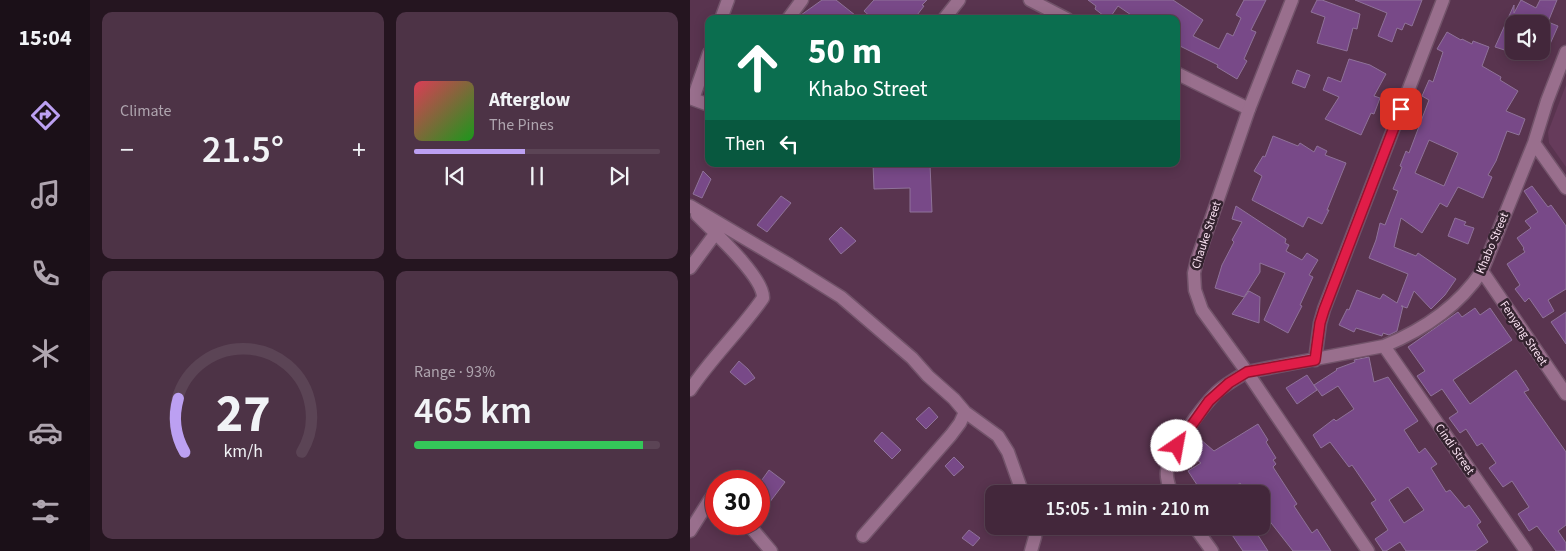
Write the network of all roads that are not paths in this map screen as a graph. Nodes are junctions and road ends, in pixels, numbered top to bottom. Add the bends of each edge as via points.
1 (728, 0) edge
2 (802, 0) edge
3 (959, 0) edge
4 (1030, 0) edge
5 (1292, 0) edge
6 (1443, 0) edge
7 (722, 15) edge
8 (791, 15) edge
9 (947, 15) edge
10 (1059, 15) edge
11 (1566, 52) edge
12 (705, 63) edge
13 (1180, 75) edge
14 (691, 98) edge
15 (705, 103) edge
16 (1248, 109) junction
17 (1534, 143) junction
18 (1566, 188) edge
19 (690, 207) edge
20 (715, 234) junction
21 (690, 268) edge
22 (1482, 272) junction
23 (1384, 346) junction
24 (1315, 360) junction
25 (1247, 372) junction
26 (690, 390) edge
27 (1566, 394) edge
28 (965, 412) junction
29 (1020, 485) edge
30 (1168, 485) edge
31 (705, 506) edge
32 (690, 531) edge
33 (757, 535) edge
34 (1035, 535) edge
35 (1200, 535) edge
36 (863, 536) dead end
37 (771, 551) edge
38 (1031, 551) edge
39 (1212, 551) edge
40 (1368, 551) edge
41 (1526, 551) edge

1 - 7 street
2 - 8 street
3 - 9 street
4 - 10 street
5 - 16 street, Chauke Street
6 - 24 street via 1324,310
11 - 17 street, Khabo Street
12 - 14 street
13 - 16 street
14 - 15 street
16 - 25 street, Chauke Street via 1194,273 1195,290 1202,310
17 - 18 street
17 - 22 street, Khabo Street
19 - 20 street
19 - 28 street via 841,297 912,358
20 - 21 street
20 - 26 street via 752,272 763,298
22 - 23 street, Khabo Street via 1458,302 1424,326
22 - 27 street, Fenyang Street
23 - 24 street, Khabo Street
23 - 41 street, Cindi Street
24 - 25 street, Khabo Street
25 - 30 street via 1209,401 1177,446 1167,472
25 - 40 street, Chauke Street
28 - 29 street via 998,436 1008,452
28 - 36 street via 951,435
31 - 32 street
33 - 37 street
34 - 38 street
35 - 39 street

